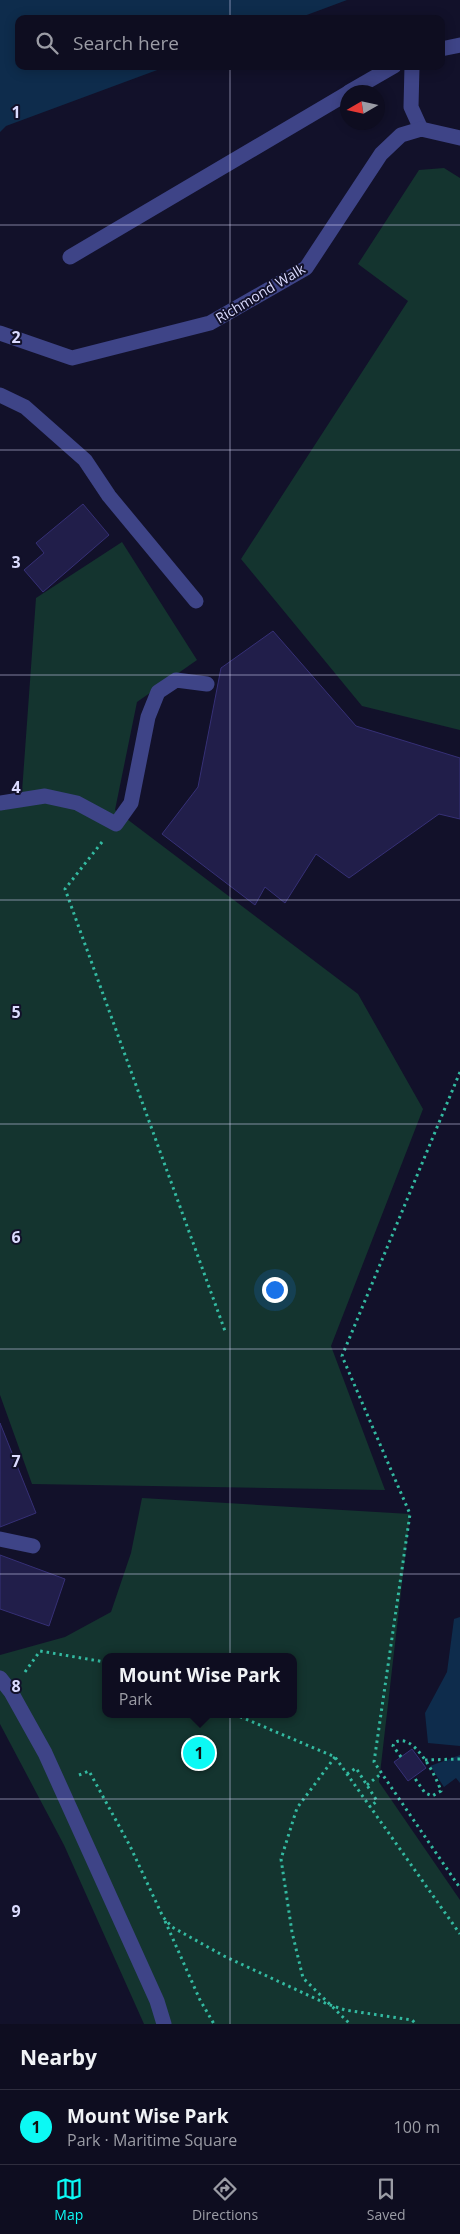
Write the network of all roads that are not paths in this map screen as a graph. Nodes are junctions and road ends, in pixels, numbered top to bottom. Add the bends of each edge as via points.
1 (460, 45) edge
2 (445, 48) edge
3 (387, 70) edge
4 (412, 70) edge
5 (362, 85) edge
6 (340, 98) edge
7 (421, 129) junction
8 (460, 138) edge
9 (70, 257) dead end
10 (0, 333) edge
11 (0, 395) edge
12 (196, 601) dead end
13 (207, 684) dead end
14 (0, 803) edge
15 (0, 1539) edge
16 (33, 1546) dead end
17 (0, 1678) edge
18 (164, 2024) edge

1 - 2 street
3 - 5 street
4 - 7 street via 412,107
6 - 9 street
7 - 8 street
7 - 10 street, Richmond Walk via 401,135 381,154 306,268 210,323 72,358
11 - 12 street via 25,407 85,460 110,496
13 - 14 street via 176,680 158,692 148,717 131,803 116,824 77,803 45,796
15 - 16 street
17 - 18 street via 11,1692 58,1782 157,2001

